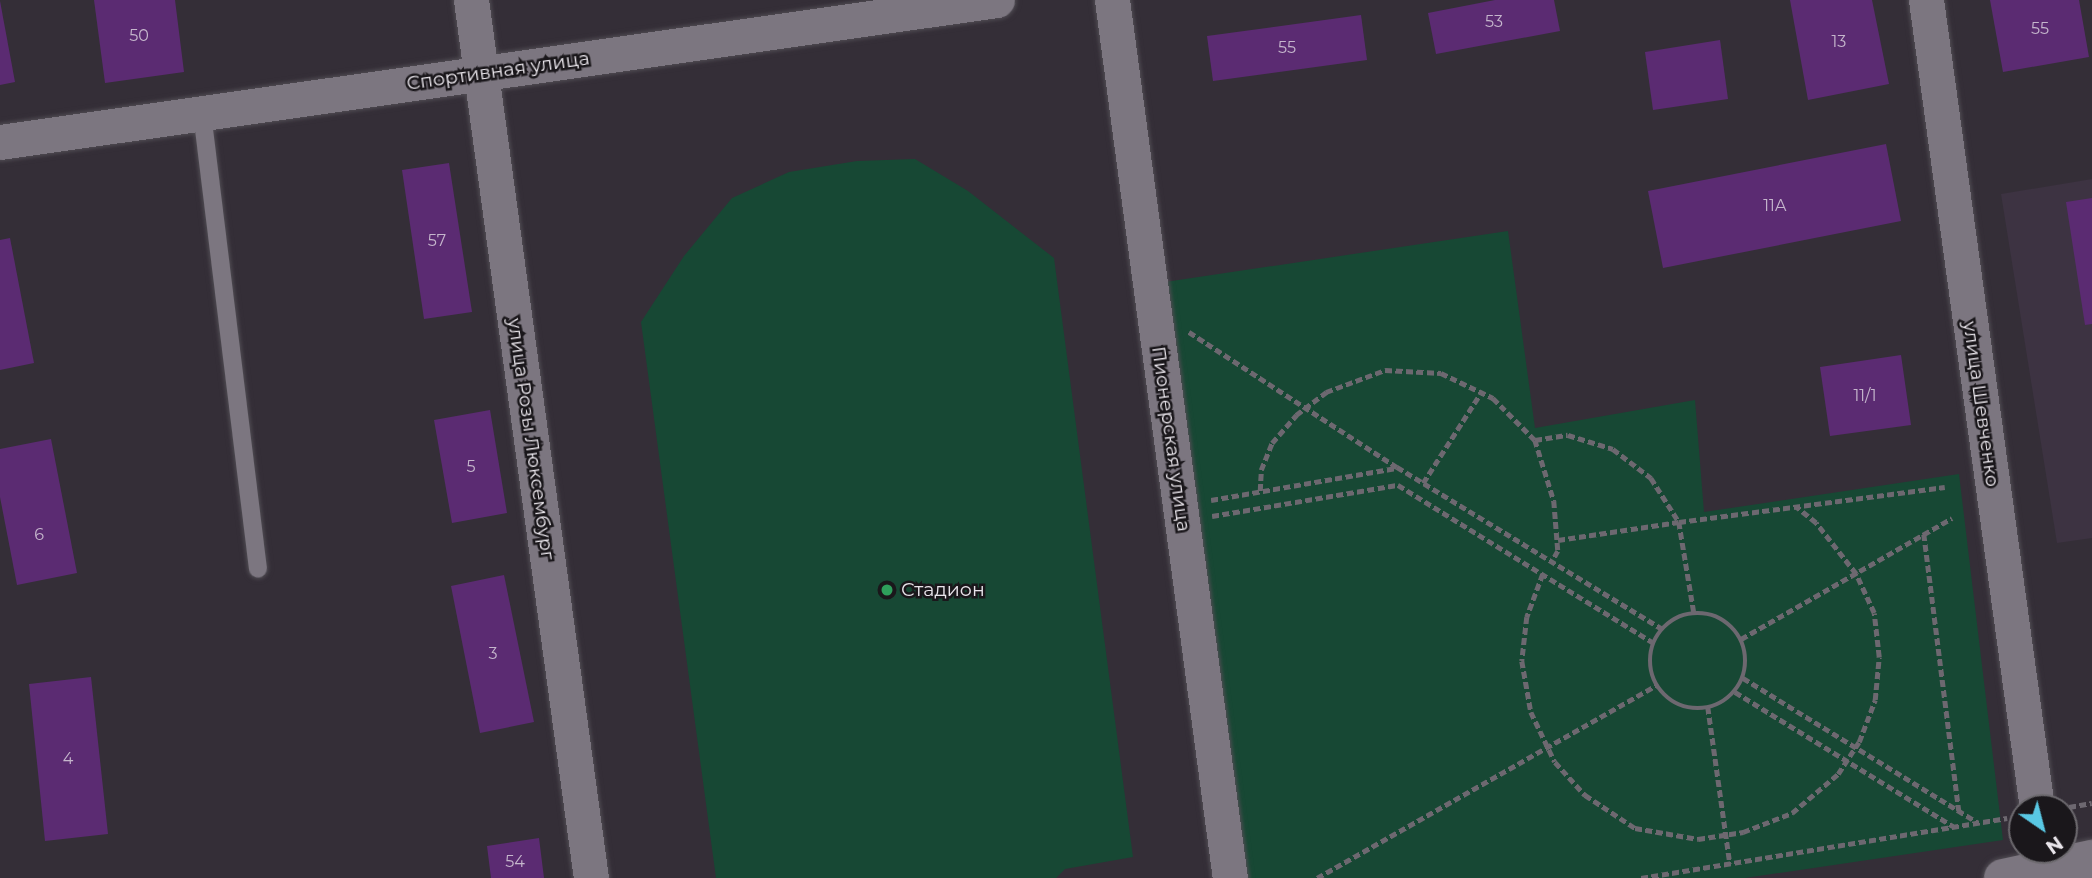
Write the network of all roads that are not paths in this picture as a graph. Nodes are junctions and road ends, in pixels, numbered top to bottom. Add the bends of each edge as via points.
1 (471, 0) edge
2 (996, 0) edge
3 (1112, 0) edge
4 (1926, 0) edge
5 (483, 73) junction
6 (202, 113) junction
7 (0, 142) edge
8 (258, 569) dead end
9 (2022, 794) edge
10 (2092, 859) edge
11 (2045, 867) edge
12 (591, 878) edge
13 (1230, 878) edge
14 (2003, 878) edge

1 - 5 street, улица Розы Люксембург
2 - 5 street, Спортивная улица
3 - 13 street, Пионерская улица
4 - 9 street, улица Шевченко
5 - 6 street, Спортивная улица
5 - 12 street, улица Розы Люксембург
6 - 7 street, Спортивная улица
6 - 8 lane
10 - 11 main road
11 - 14 main road

